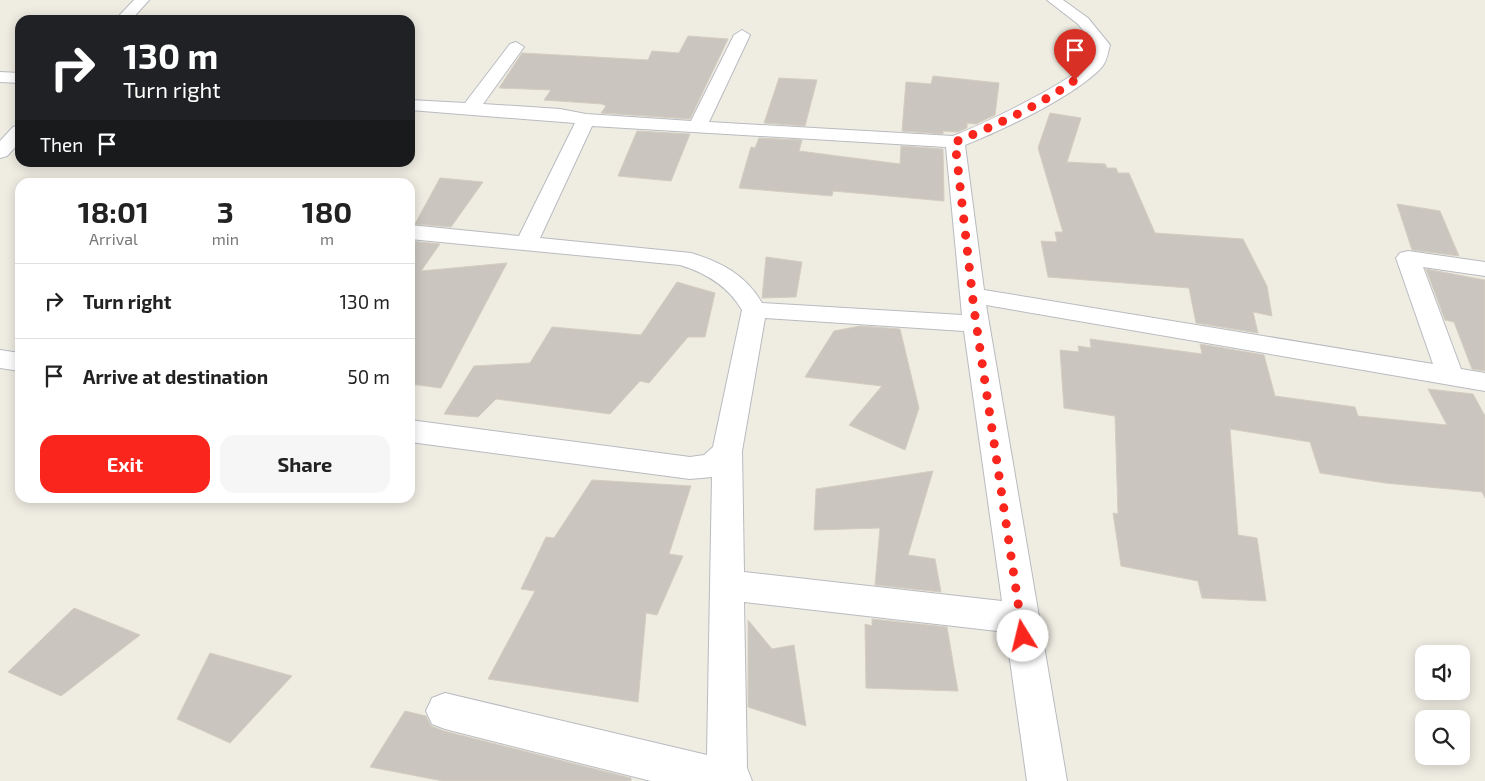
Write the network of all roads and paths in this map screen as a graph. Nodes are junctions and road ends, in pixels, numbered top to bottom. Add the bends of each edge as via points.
1 (142, 0) edge
2 (1054, 0) edge
3 (128, 15) edge
4 (742, 35) dead end
5 (516, 47) dead end
6 (0, 77) edge
7 (15, 78) edge
8 (415, 105) edge
9 (470, 109) junction
10 (586, 120) junction
11 (698, 125) junction
12 (15, 136) edge
13 (955, 142) junction
14 (0, 152) edge
15 (415, 233) edge
16 (526, 244) junction
17 (1485, 269) edge
18 (972, 294) junction
19 (754, 310) junction
20 (976, 324) junction
21 (0, 358) edge
22 (15, 361) edge
23 (1450, 376) junction
24 (1485, 382) edge
25 (415, 432) edge
26 (727, 451) junction
27 (726, 585) junction
28 (1020, 618) junction
29 (445, 711) dead end
30 (729, 780) edge
31 (1047, 781) edge

1 - 3 street
2 - 13 street via 1083,21 1102,44 1096,63 1064,88
4 - 11 street
5 - 9 street
6 - 7 street
8 - 9 street
9 - 10 street via 560,115
10 - 11 street
10 - 16 street
11 - 13 street
12 - 14 street
13 - 18 street
15 - 16 street
16 - 19 street via 682,258 701,263 730,278 748,297
17 - 23 street via 1408,258
18 - 20 street
18 - 23 street
19 - 20 street
19 - 26 street
20 - 28 street
21 - 22 street
23 - 24 street
25 - 26 street via 690,468 712,466
26 - 27 street
27 - 28 street
27 - 30 street
28 - 31 street
29 - 30 street

